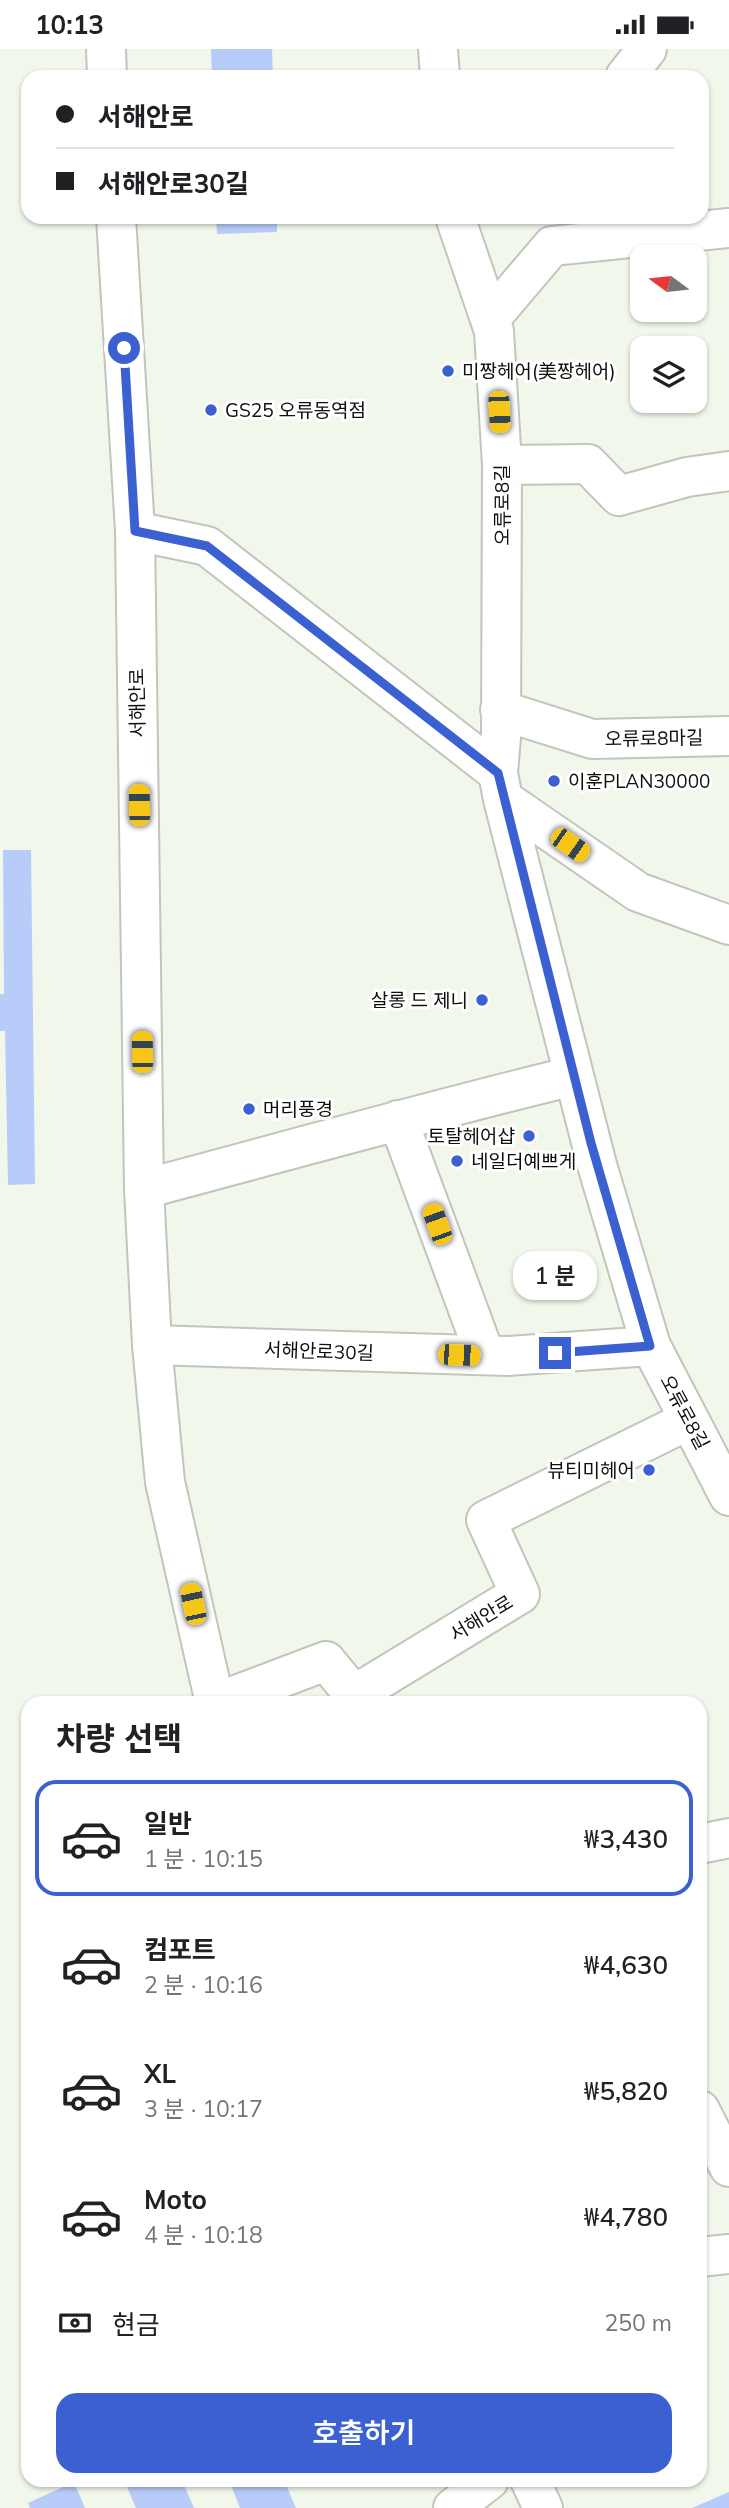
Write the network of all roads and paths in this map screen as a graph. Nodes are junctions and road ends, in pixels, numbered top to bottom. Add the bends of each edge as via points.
1 (106, 49) edge
2 (438, 49) edge
3 (648, 49) edge
4 (107, 70) edge
5 (440, 70) edge
6 (631, 70) edge
7 (116, 224) edge
8 (457, 224) edge
9 (539, 224) edge
10 (729, 228) edge
11 (541, 259) junction
12 (490, 319) junction
13 (502, 465) junction
14 (729, 471) edge
15 (135, 531) junction
16 (500, 710) junction
17 (729, 736) edge
18 (500, 786) junction
19 (729, 925) edge
20 (573, 1076) junction
21 (398, 1120) junction
22 (144, 1189) junction
23 (152, 1345) junction
24 (650, 1346) junction
25 (485, 1355) junction
26 (689, 1420) junction
27 (729, 1496) edge
28 (213, 1696) edge
29 (234, 1696) edge
30 (729, 1838) edge
31 (707, 1843) edge
32 (707, 2124) edge
33 (729, 2167) edge
34 (729, 2255) edge
35 (707, 2257) edge
36 (480, 2487) edge
37 (533, 2487) edge
38 (453, 2508) edge
39 (543, 2508) edge

1 - 4 street
2 - 5 street
3 - 6 street
7 - 15 street, 서해안로
8 - 12 street, 오류로8길
9 - 11 street
10 - 11 street via 552,246
11 - 12 street
12 - 13 street, 오류로8길
13 - 14 street via 589,464 619,496
13 - 16 street, 오류로8길
15 - 18 street via 207,546
15 - 22 street, 서해안로
16 - 17 street, 오류로8마길 via 592,739
16 - 18 street, 오류로8길
18 - 19 street via 638,891
18 - 20 street, 오류로8길
20 - 21 street
20 - 24 street, 오류로8길
21 - 22 street
21 - 25 street
22 - 23 street, 서해안로
23 - 25 street, 서해안로30길
23 - 28 street, 서해안로 via 165,1482
24 - 25 street, 서해안로30길
24 - 26 street, 오류로8길
26 - 27 street, 오류로8길
26 - 29 street, 서해안로 via 486,1520 520,1594 354,1695 326,1661
30 - 31 street
32 - 33 street
34 - 35 street
36 - 38 street
37 - 39 street

